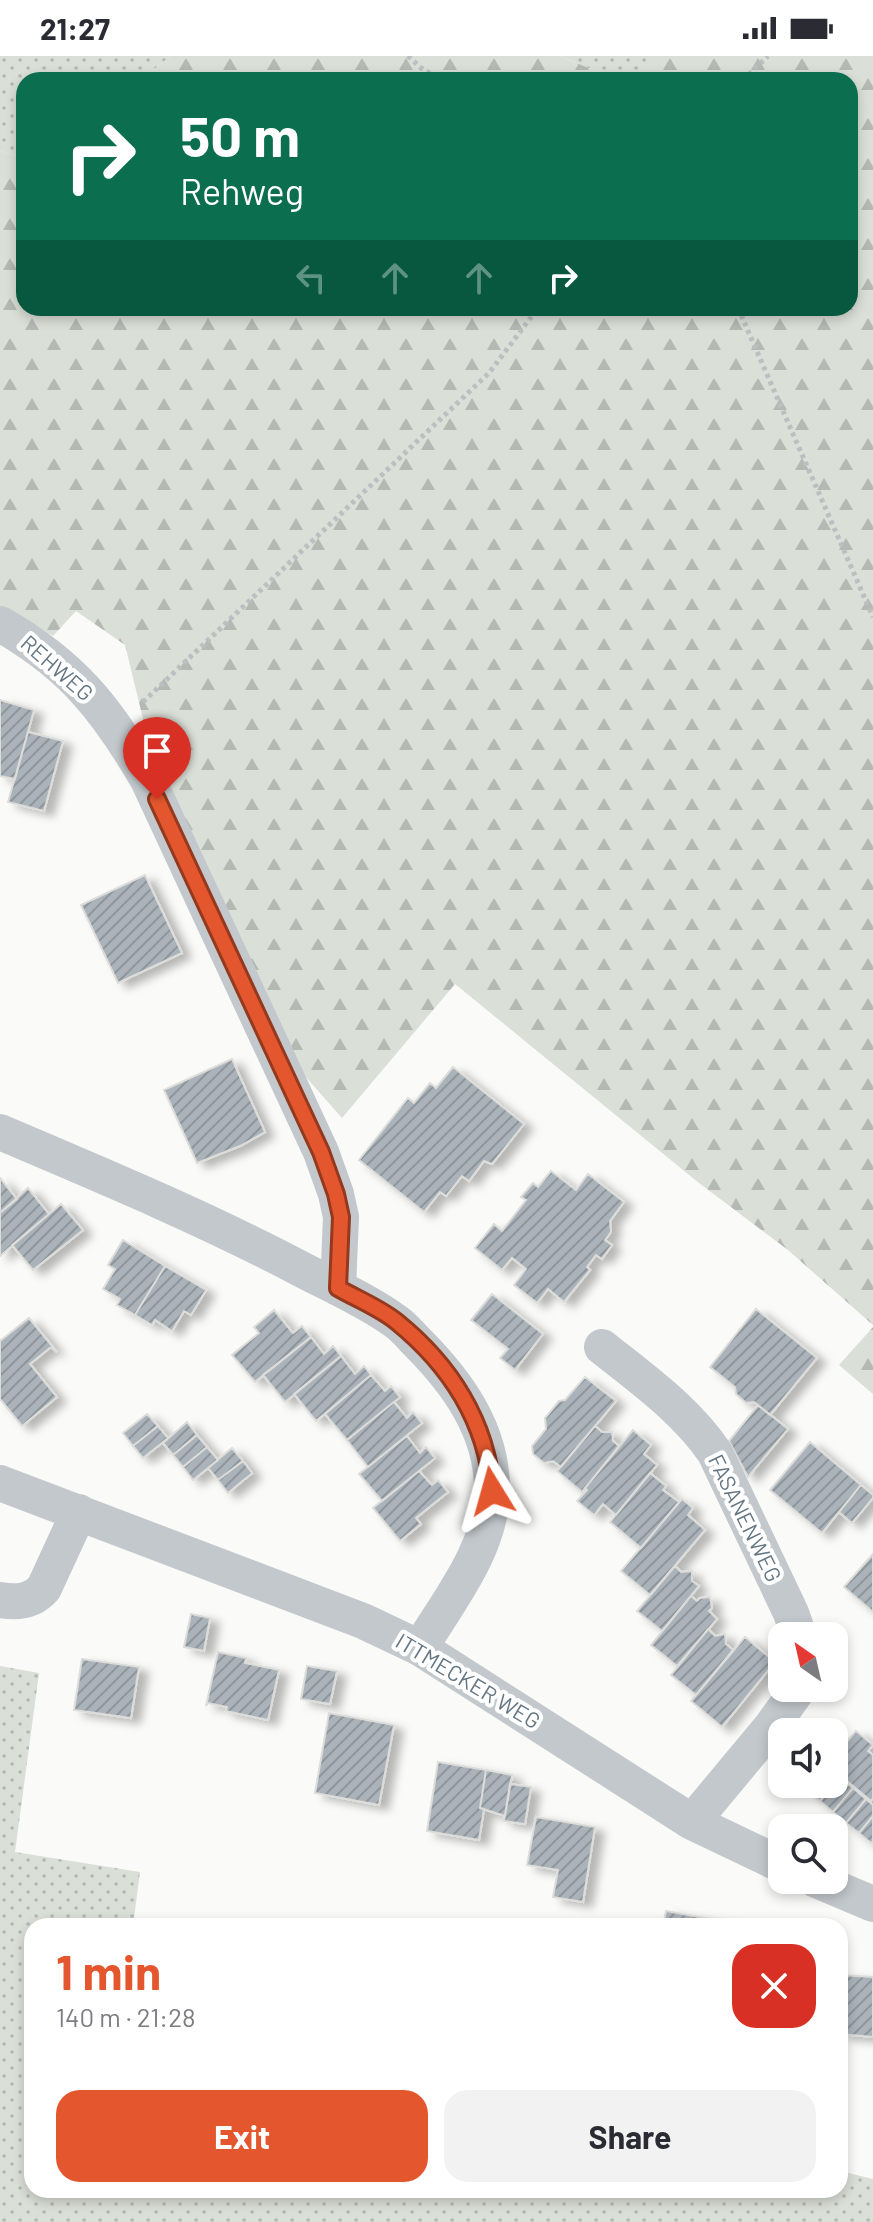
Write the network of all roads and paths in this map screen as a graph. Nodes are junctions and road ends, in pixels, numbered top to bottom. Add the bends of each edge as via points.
1 (408, 56) edge
2 (768, 56) edge
3 (428, 72) edge
4 (751, 72) edge
5 (532, 316) edge
6 (741, 316) edge
7 (873, 617) edge
8 (0, 624) edge
9 (119, 730) junction
10 (0, 1132) edge
11 (338, 1288) junction
12 (602, 1347) dead end
13 (0, 1483) edge
14 (79, 1512) junction
15 (0, 1600) edge
16 (794, 1622) edge
17 (420, 1648) junction
18 (789, 1702) edge
19 (692, 1822) junction
20 (768, 1858) edge
21 (848, 1893) edge
22 (873, 1904) edge

1 - 3 path
2 - 4 path
5 - 9 path via 489,373
6 - 7 path
8 - 9 street, REHWEG via 73,676
9 - 11 street, REHWEG via 176,837 321,1152 341,1217
10 - 11 street via 147,1193
11 - 17 street via 396,1321 434,1359 459,1388 484,1439 490,1511 475,1556
12 - 16 street, FASANENWEG via 677,1410 715,1453
13 - 14 street, ITTMECKER WEG
14 - 15 street via 38,1596
14 - 17 street, ITTMECKER WEG
17 - 19 street, ITTMECKER WEG
18 - 19 street
19 - 20 street, ITTMECKER WEG
21 - 22 street

